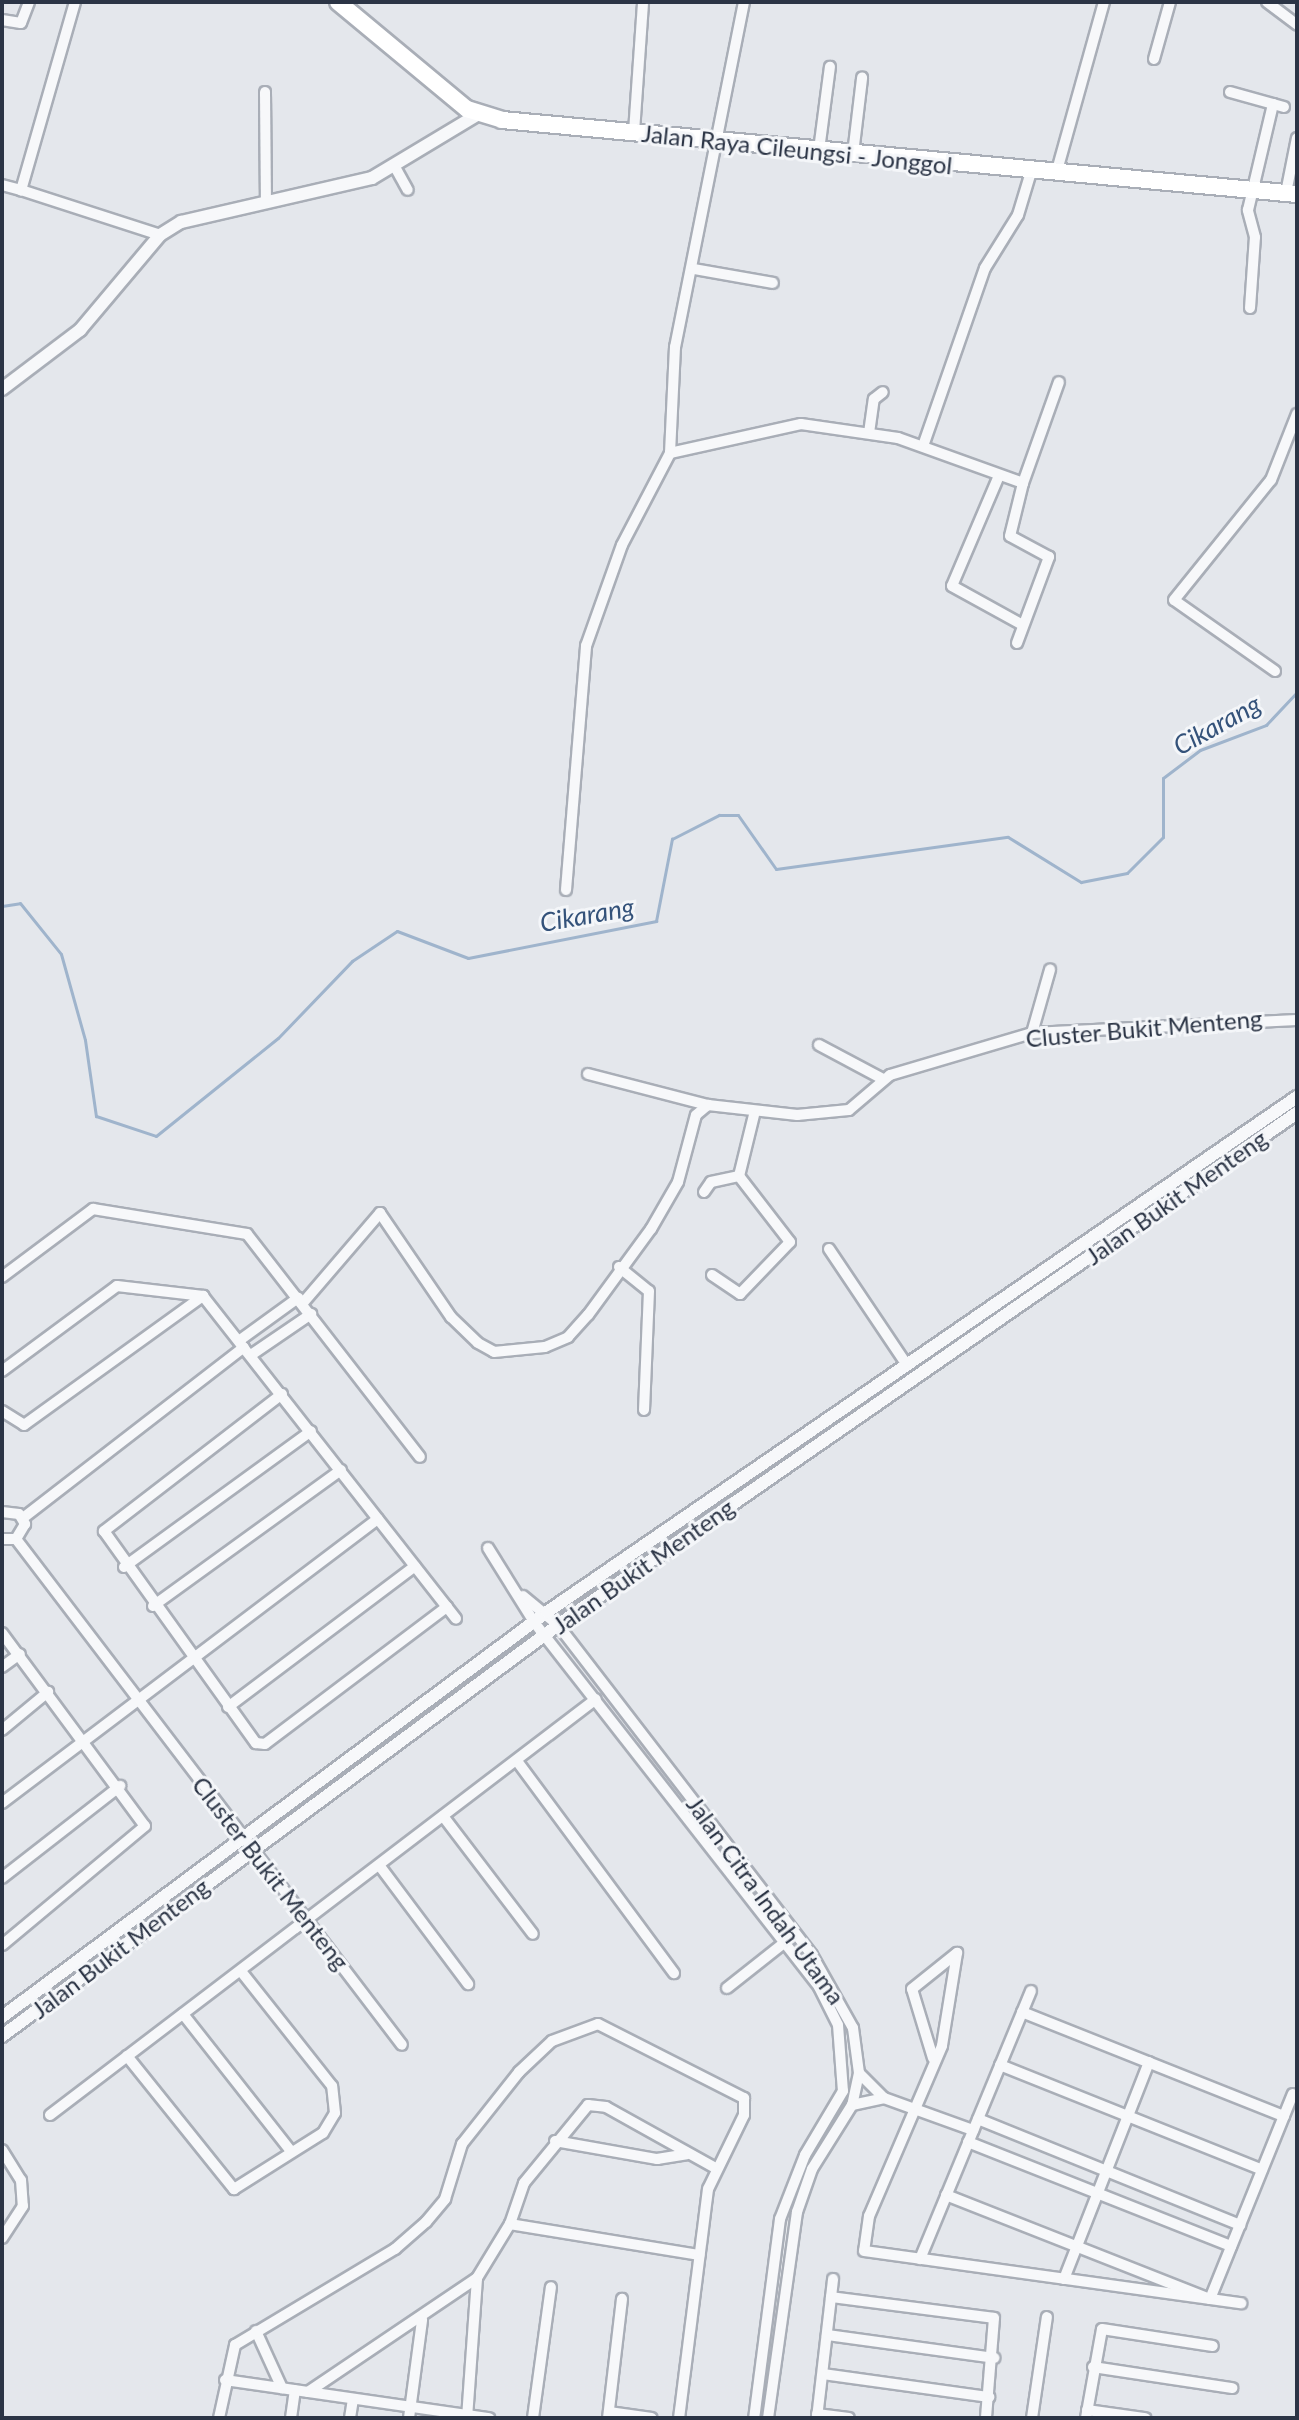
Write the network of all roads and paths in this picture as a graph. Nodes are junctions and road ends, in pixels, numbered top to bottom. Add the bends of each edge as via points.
1 (29, 2) edge
2 (75, 2) edge
3 (338, 2) edge
4 (643, 2) edge
5 (744, 2) edge
6 (1104, 2) edge
7 (1170, 2) edge
8 (1267, 2) edge
9 (2, 20) edge
10 (1297, 25) edge
11 (1154, 59) dead end
12 (830, 67) dead end
13 (862, 78) dead end
14 (265, 92) dead end
15 (1230, 92) dead end
16 (477, 115) junction
17 (634, 132) junction
18 (722, 137) junction
19 (1297, 138) edge
20 (819, 150) junction
21 (853, 154) junction
22 (395, 167) junction
23 (1031, 172) junction
24 (1056, 174) junction
25 (2, 185) edge
26 (21, 190) junction
27 (408, 190) dead end
28 (1252, 191) junction
29 (1292, 194) edge
30 (266, 199) junction
31 (160, 235) junction
32 (694, 269) junction
33 (773, 283) dead end
34 (1250, 308) dead end
35 (1059, 382) dead end
36 (2, 389) edge
37 (883, 392) dead end
38 (1297, 414) edge
39 (869, 433) junction
40 (923, 446) junction
41 (670, 453) junction
42 (998, 478) junction
43 (1023, 483) junction
44 (1023, 625) junction
45 (1017, 643) dead end
46 (1275, 671) dead end
47 (566, 890) dead end
48 (1050, 970) dead end
49 (1297, 1020) edge
50 (1032, 1033) junction
51 (819, 1045) dead end
52 (588, 1074) dead end
53 (881, 1078) junction
54 (1297, 1097) edge
55 (708, 1105) junction
56 (755, 1111) junction
57 (1297, 1113) edge
58 (739, 1176) junction
59 (704, 1192) dead end
60 (829, 1249) dead end
61 (619, 1267) junction
62 (712, 1275) dead end
63 (2, 1277) edge
64 (203, 1296) junction
65 (300, 1301) junction
66 (311, 1314) junction
67 (245, 1347) junction
68 (907, 1365) junction
69 (2, 1371) edge
70 (282, 1394) junction
71 (644, 1410) dead end
72 (2, 1411) edge
73 (311, 1431) junction
74 (420, 1457) dead end
75 (341, 1470) junction
76 (2, 1512) edge
77 (23, 1518) junction
78 (378, 1519) junction
79 (2, 1539) edge
80 (16, 1539) junction
81 (488, 1548) dead end
82 (415, 1566) junction
83 (124, 1567) junction
84 (523, 1596) junction
85 (153, 1606) junction
86 (447, 1607) junction
87 (547, 1612) junction
88 (456, 1619) dead end
89 (534, 1622) junction
90 (558, 1625) junction
91 (2, 1633) edge
92 (544, 1635) junction
93 (20, 1654) junction
94 (195, 1661) junction
95 (2, 1667) edge
96 (48, 1692) junction
97 (596, 1699) junction
98 (139, 1702) junction
99 (228, 1707) junction
100 (2, 1730) edge
101 (85, 1740) junction
102 (517, 1761) junction
103 (120, 1786) junction
104 (2, 1803) edge
105 (443, 1816) junction
106 (242, 1837) junction
107 (252, 1850) junction
108 (379, 1865) junction
109 (2, 1878) edge
110 (307, 1919) junction
111 (533, 1934) dead end
112 (784, 1943) junction
113 (2, 1945) edge
114 (241, 1971) junction
115 (674, 1973) dead end
116 (468, 1984) dead end
117 (727, 1988) dead end
118 (1031, 1991) dead end
119 (1022, 2012) junction
120 (183, 2014) junction
121 (2, 2017) edge
122 (2, 2036) edge
123 (402, 2045) dead end
124 (127, 2056) junction
125 (933, 2058) junction
126 (1149, 2062) junction
127 (1000, 2065) junction
128 (859, 2073) junction
129 (1293, 2094) dead end
130 (884, 2098) junction
131 (852, 2105) junction
132 (920, 2107) junction
133 (50, 2115) dead end
134 (1128, 2116) junction
135 (1284, 2116) junction
136 (978, 2119) junction
137 (973, 2130) junction
138 (555, 2141) junction
139 (968, 2142) junction
140 (2, 2150) edge
141 (291, 2151) junction
142 (687, 2154) junction
143 (714, 2167) junction
144 (1262, 2170) junction
145 (1107, 2171) junction
146 (1098, 2194) junction
147 (946, 2195) junction
148 (510, 2224) junction
149 (1240, 2225) junction
150 (2, 2238) edge
151 (1231, 2246) junction
152 (1077, 2247) junction
153 (699, 2255) junction
154 (920, 2259) junction
155 (477, 2278) junction
156 (833, 2279) dead end
157 (1064, 2279) junction
158 (551, 2287) dead end
159 (831, 2297) junction
160 (622, 2299) dead end
161 (1210, 2299) junction
162 (1241, 2303) dead end
163 (1047, 2317) dead end
164 (422, 2320) junction
165 (256, 2331) junction
166 (827, 2335) junction
167 (1213, 2346) dead end
168 (994, 2358) junction
169 (1093, 2367) junction
170 (823, 2374) junction
171 (225, 2380) junction
172 (282, 2388) junction
173 (1232, 2388) dead end
174 (295, 2390) junction
175 (308, 2392) junction
176 (989, 2397) junction
177 (353, 2399) junction
178 (410, 2412) edge
179 (1087, 2414) edge
180 (609, 2415) edge
181 (467, 2416) edge
182 (817, 2416) edge
183 (219, 2418) edge
184 (291, 2418) edge
185 (350, 2418) edge
186 (489, 2418) edge
187 (533, 2418) edge
188 (652, 2418) edge
189 (679, 2418) edge
190 (754, 2418) edge
191 (768, 2418) edge
192 (849, 2418) edge
193 (986, 2418) edge
194 (1032, 2418) edge
195 (1145, 2418) edge

1 - 9 street via 21,23
2 - 26 street
3 - 16 main road
4 - 17 street
5 - 18 street
6 - 24 street
7 - 11 street
8 - 10 street
12 - 20 street
13 - 21 street
14 - 30 street
15 - 28 street via 1279,105
16 - 17 main road, Jalan Raya Cileungsi - Jonggol
16 - 22 street
17 - 18 main road, Jalan Raya Cileungsi - Jonggol
18 - 20 main road, Jalan Raya Cileungsi - Jonggol
18 - 32 street
19 - 29 street
20 - 21 main road, Jalan Raya Cileungsi - Jonggol
21 - 23 main road, Jalan Raya Cileungsi - Jonggol
22 - 27 street
22 - 30 street via 351,184
23 - 24 main road, Jalan Raya Cileungsi - Jonggol
23 - 40 street via 1014,224 985,268
24 - 28 main road, Jalan Raya Cileungsi - Jonggol
25 - 26 street
26 - 31 street
28 - 29 main road, Jalan Raya Cileungsi - Jonggol
28 - 34 street
30 - 31 street via 198,214
31 - 36 street via 80,330
32 - 33 street
32 - 41 street via 675,347
35 - 43 street
37 - 39 street via 874,399
38 - 46 street via 1271,480 1174,600
39 - 40 street
39 - 41 street via 792,424 694,453
40 - 42 street
41 - 47 street via 617,558 586,646
42 - 43 street
42 - 44 street via 952,586
43 - 44 street via 1010,536 1049,557
44 - 45 street
48 - 50 street
49 - 50 street, Cluster Bukit Menteng
50 - 53 street, Cluster Bukit Menteng
51 - 53 street
52 - 55 street
53 - 56 street via 855,1109
54 - 68 street, Jalan Bukit Menteng
55 - 56 street
55 - 61 street via 696,1115 678,1182
56 - 58 street
57 - 90 street, Jalan Bukit Menteng
58 - 59 street via 711,1182
58 - 62 street via 790,1242 740,1294
60 - 68 street
61 - 65 street via 568,1337 494,1352 451,1317 376,1213 360,1243
61 - 71 street via 649,1291
63 - 65 street via 93,1209 247,1234
64 - 67 street
64 - 69 street via 117,1286
64 - 72 street via 24,1425
65 - 66 street
65 - 67 street
66 - 67 street
66 - 74 street
67 - 70 street
67 - 77 street
68 - 87 street, Jalan Bukit Menteng
70 - 73 street
70 - 83 street via 107,1524 105,1538
73 - 75 street
73 - 83 street
75 - 78 street
75 - 85 street
76 - 77 street
77 - 80 street
78 - 82 street
78 - 94 street
79 - 80 street
80 - 98 street, Cluster Bukit Menteng
81 - 84 street
82 - 86 street
82 - 99 street
83 - 85 street
84 - 87 street, Jalan Citra Indah Utama
84 - 89 street
85 - 94 street
86 - 88 street
86 - 99 street via 265,1744 256,1743
87 - 89 street, Jalan Bukit Menteng
87 - 90 street, Jalan Citra Indah Utama
89 - 92 street
89 - 106 street, Jalan Bukit Menteng
90 - 92 street, Jalan Bukit Menteng
90 - 128 street, Jalan Citra Indah Utama via 830,1980 853,2028
91 - 93 street
92 - 97 street
92 - 107 street, Jalan Bukit Menteng
93 - 95 street
93 - 96 street
94 - 98 street
94 - 99 street
96 - 100 street
96 - 101 street
97 - 102 street
97 - 112 street
98 - 101 street
98 - 106 street, Cluster Bukit Menteng
101 - 103 street
101 - 104 street
102 - 105 street
102 - 115 street
103 - 109 street
103 - 113 street via 143,1831
105 - 108 street
105 - 111 street
106 - 107 street, Cluster Bukit Menteng
106 - 121 street, Jalan Bukit Menteng
107 - 110 street, Cluster Bukit Menteng
107 - 122 street, Jalan Bukit Menteng
108 - 110 street
108 - 116 street
110 - 114 street
110 - 123 street, Cluster Bukit Menteng
112 - 117 street
112 - 190 street via 819,1987 843,2044 843,2091 805,2155 780,2219
114 - 120 street
114 - 141 street via 335,2093 332,2124
118 - 119 street
119 - 126 street
119 - 127 street
120 - 124 street
120 - 141 street
124 - 133 street
124 - 141 street via 234,2189
125 - 125 street via 912,1989 957,1953 942,2046
125 - 132 street
126 - 134 street
126 - 135 street
127 - 134 street
127 - 136 street
128 - 130 street
128 - 131 street, Jalan Citra Indah Utama
129 - 135 street
130 - 131 street
130 - 132 street
131 - 191 street, Jalan Citra Indah Utama via 812,2169 797,2212
132 - 137 street
132 - 154 street via 861,2245
134 - 144 street
134 - 145 street
135 - 144 street
136 - 137 street
136 - 145 street
137 - 139 street
138 - 142 street via 657,2159
138 - 142 street via 594,2104
138 - 148 street via 524,2183
139 - 146 street
139 - 147 street
140 - 150 street via 21,2180 23,2206
142 - 143 street
143 - 153 street
143 - 165 street via 744,2115 744,2098 615,2029 576,2028 538,2052 462,2144 445,2199 426,2222 395,2249
144 - 149 street
145 - 146 street
145 - 149 street
146 - 151 street
146 - 152 street
147 - 152 street
147 - 154 street
148 - 153 street
148 - 155 street
149 - 151 street
151 - 161 street
152 - 157 street
152 - 161 street
153 - 189 street
154 - 157 street
155 - 164 street
155 - 181 street
156 - 159 street
157 - 161 street
158 - 187 street
159 - 166 street
159 - 168 street via 990,2316 998,2326
160 - 180 street
161 - 162 street
163 - 194 street
164 - 175 street
164 - 178 street
165 - 171 street via 235,2345
165 - 172 street
166 - 168 street
166 - 170 street
167 - 169 street via 1105,2328
168 - 176 street
169 - 173 street
169 - 179 street
170 - 176 street
170 - 182 street
171 - 172 street
171 - 183 street
172 - 174 street
174 - 175 street
174 - 184 street
175 - 177 street
176 - 193 street
177 - 178 street
177 - 185 street
178 - 181 street
179 - 195 street
180 - 188 street
181 - 186 street
182 - 192 street

